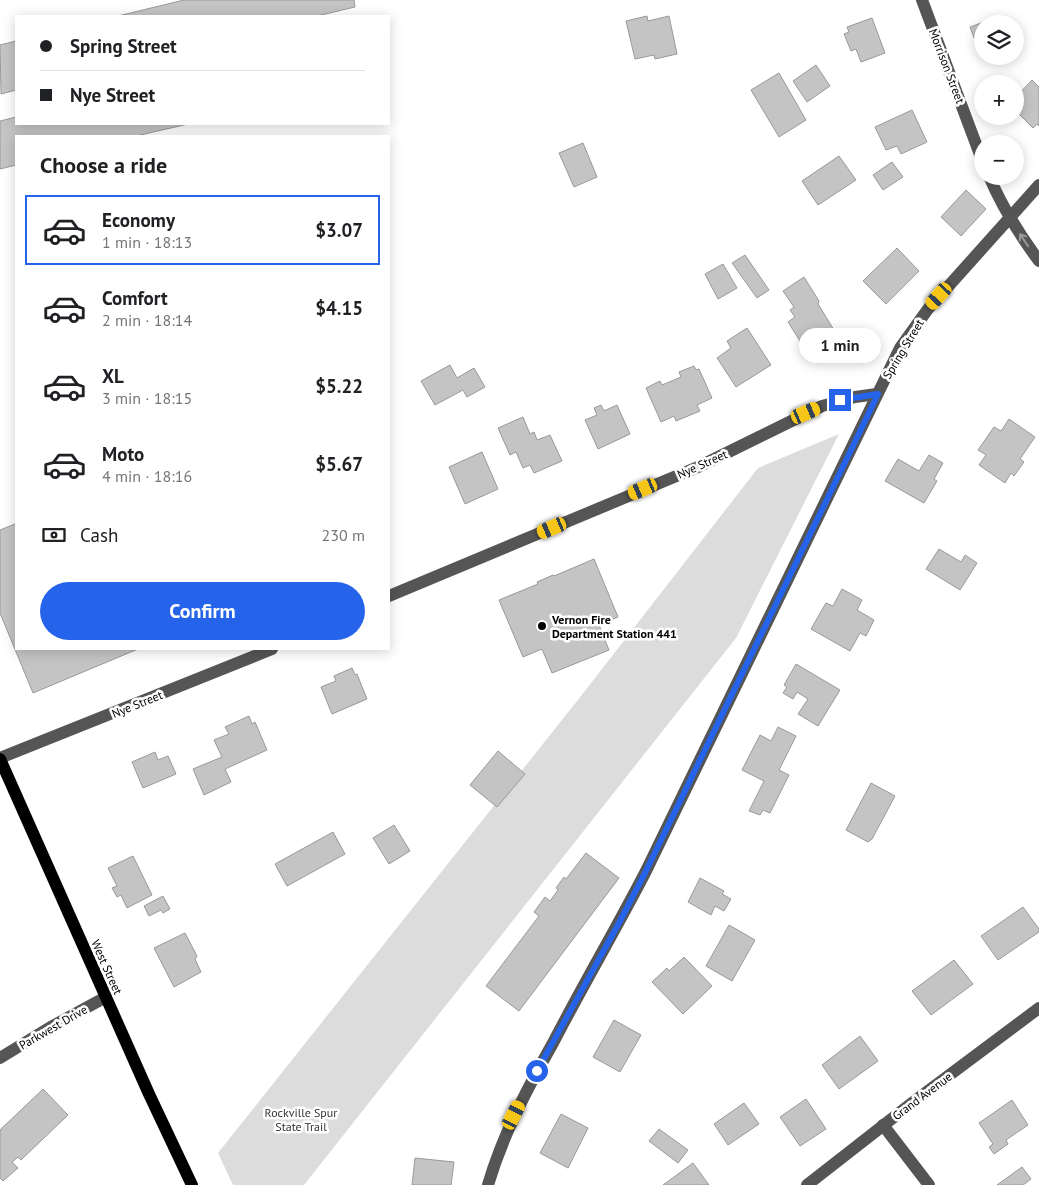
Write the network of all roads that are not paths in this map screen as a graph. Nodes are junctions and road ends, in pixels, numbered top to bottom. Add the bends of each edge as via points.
1 (922, 0) edge
2 (974, 139) edge
3 (993, 185) edge
4 (1039, 185) edge
5 (1009, 218) junction
6 (1039, 261) edge
7 (878, 394) junction
8 (390, 596) edge
9 (270, 650) edge
10 (0, 759) edge
11 (106, 997) junction
12 (1039, 1008) edge
13 (0, 1058) edge
14 (883, 1126) junction
15 (192, 1185) edge
16 (488, 1185) edge
17 (807, 1185) edge
18 (928, 1185) edge

1 - 2 street, Morrison Street
3 - 5 street
4 - 5 street, Spring Street
6 -> 5 street
5 - 7 street, Spring Street via 914,327
7 - 8 street, Nye Street via 822,406 698,466
7 - 16 street, Spring Street via 646,871 507,1130
9 - 10 street, Nye Street
10 - 11 main road, West Street
11 - 13 street, Parkwest Drive
11 - 15 main road, West Street
12 - 14 street, Grand Avenue
14 - 17 street, Grand Avenue
14 - 18 street

